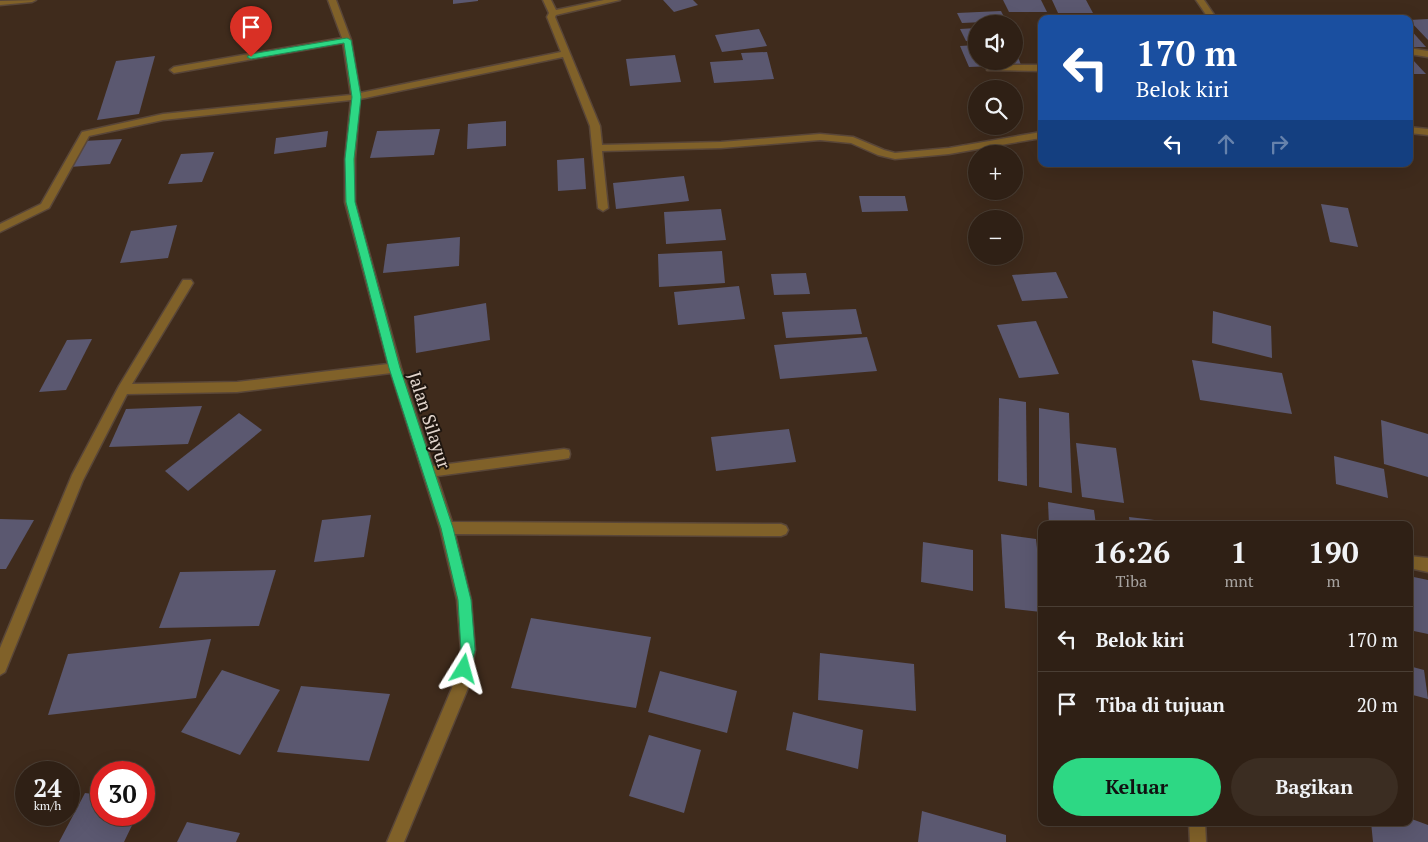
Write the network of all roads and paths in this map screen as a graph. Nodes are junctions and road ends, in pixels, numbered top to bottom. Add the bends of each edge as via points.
1 (32, 0) edge
2 (332, 0) edge
3 (547, 0) edge
4 (616, 0) edge
5 (1200, 0) edge
6 (0, 3) edge
7 (553, 13) junction
8 (1210, 15) edge
9 (347, 40) junction
10 (1413, 52) edge
11 (565, 54) junction
12 (1428, 54) edge
13 (1023, 68) edge
14 (1038, 68) edge
15 (174, 70) dead end
16 (356, 97) junction
17 (1413, 130) edge
18 (1428, 132) edge
19 (1038, 136) edge
20 (597, 148) junction
21 (603, 208) dead end
22 (0, 228) edge
23 (187, 283) dead end
24 (395, 368) junction
25 (123, 389) junction
26 (564, 454) dead end
27 (428, 472) junction
28 (447, 528) junction
29 (781, 530) dead end
30 (1413, 563) edge
31 (1428, 565) edge
32 (0, 667) edge
33 (1197, 826) edge
34 (395, 842) edge
35 (1198, 842) edge

1 - 6 street
2 - 9 street, Jalan Silayur
3 - 7 street
4 - 7 street
5 - 8 street
7 - 11 street via 550,18
9 - 15 street
9 - 16 street, Jalan Silayur
10 - 12 street
11 - 16 street
11 - 20 street via 595,126
13 - 14 street
16 - 22 street via 163,117 85,134 45,206
16 - 24 street, Jalan Silayur via 350,202
17 - 18 street
19 - 20 street via 949,151 895,156 853,140 820,137 721,145
20 - 21 street
23 - 25 street
24 - 25 street via 237,387
24 - 27 street, Jalan Silayur
25 - 32 street via 69,497
26 - 27 street
27 - 28 street, Jalan Silayur
28 - 29 street
28 - 34 street, Jalan Silayur via 464,600 468,650 457,696
30 - 31 street
33 - 35 street

